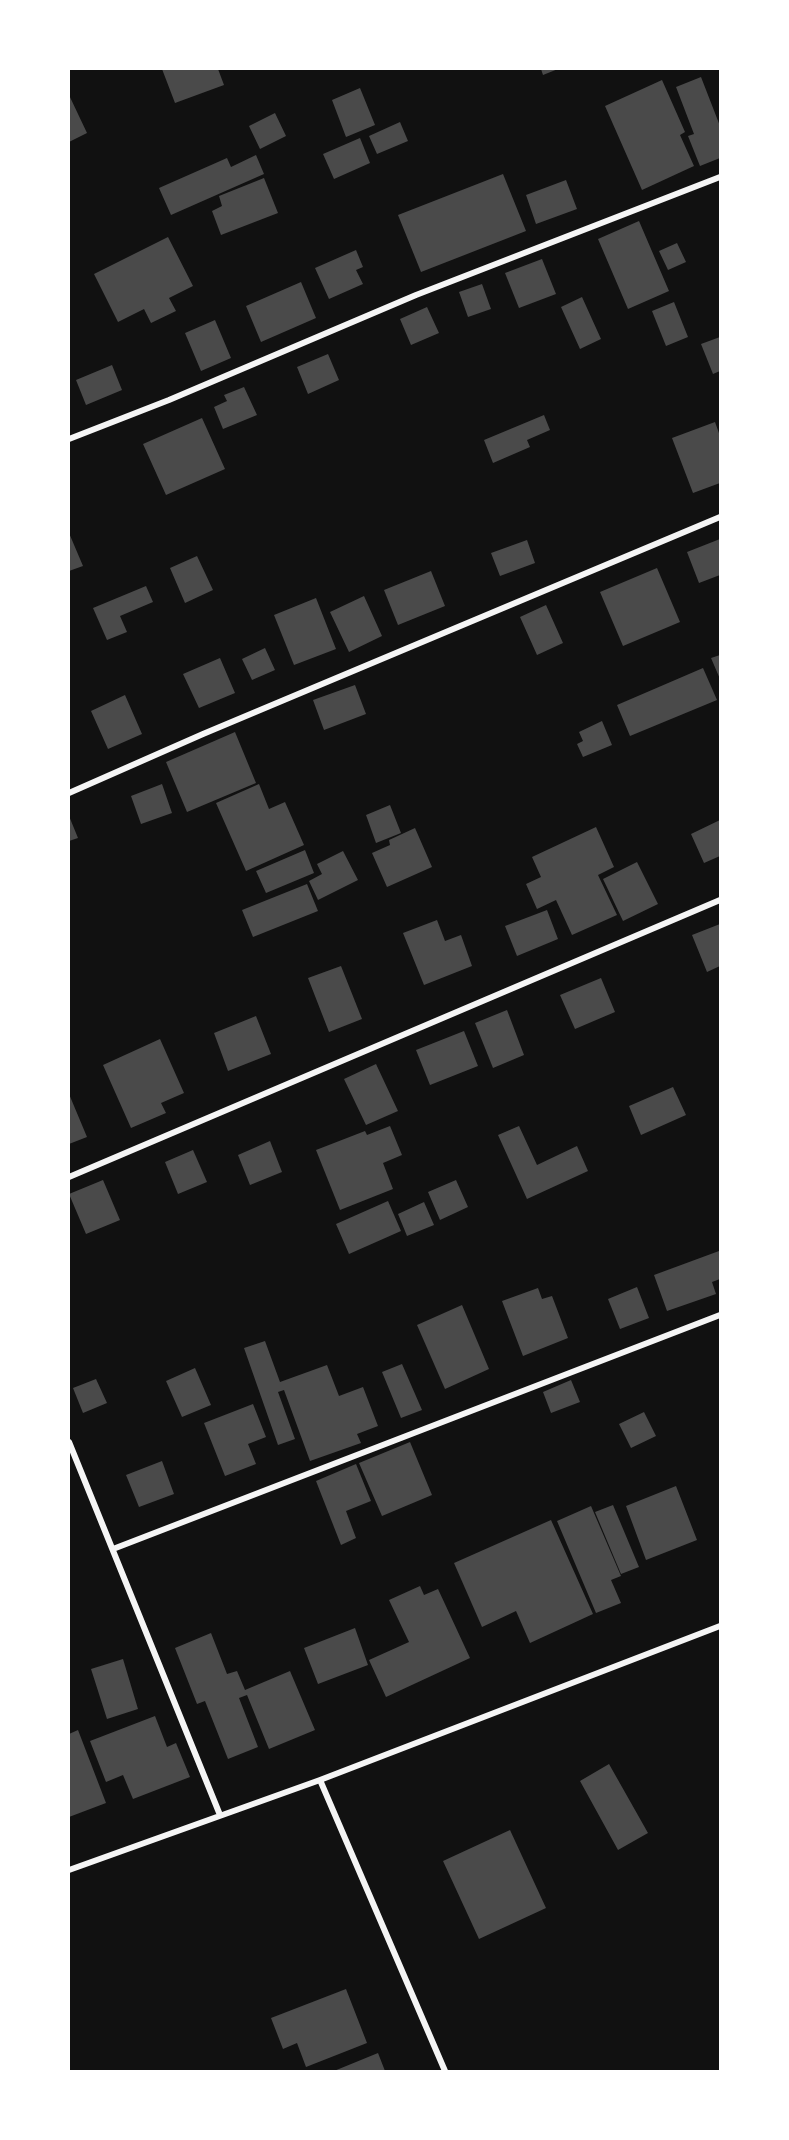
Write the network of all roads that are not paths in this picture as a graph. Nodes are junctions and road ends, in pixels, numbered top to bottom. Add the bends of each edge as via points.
1 (720, 177) edge
2 (69, 439) edge
3 (720, 517) edge
4 (69, 793) edge
5 (720, 900) edge
6 (69, 1177) edge
7 (720, 1315) edge
8 (69, 1443) edge
9 (113, 1548) junction
10 (720, 1626) edge
11 (320, 1780) junction
12 (220, 1815) junction
13 (69, 1870) edge
14 (445, 2071) edge

1 - 2 street via 416,295
3 - 4 street
5 - 6 street
7 - 9 street
8 - 9 street
9 - 12 street
10 - 11 street
11 - 12 street
11 - 14 street
12 - 13 street

